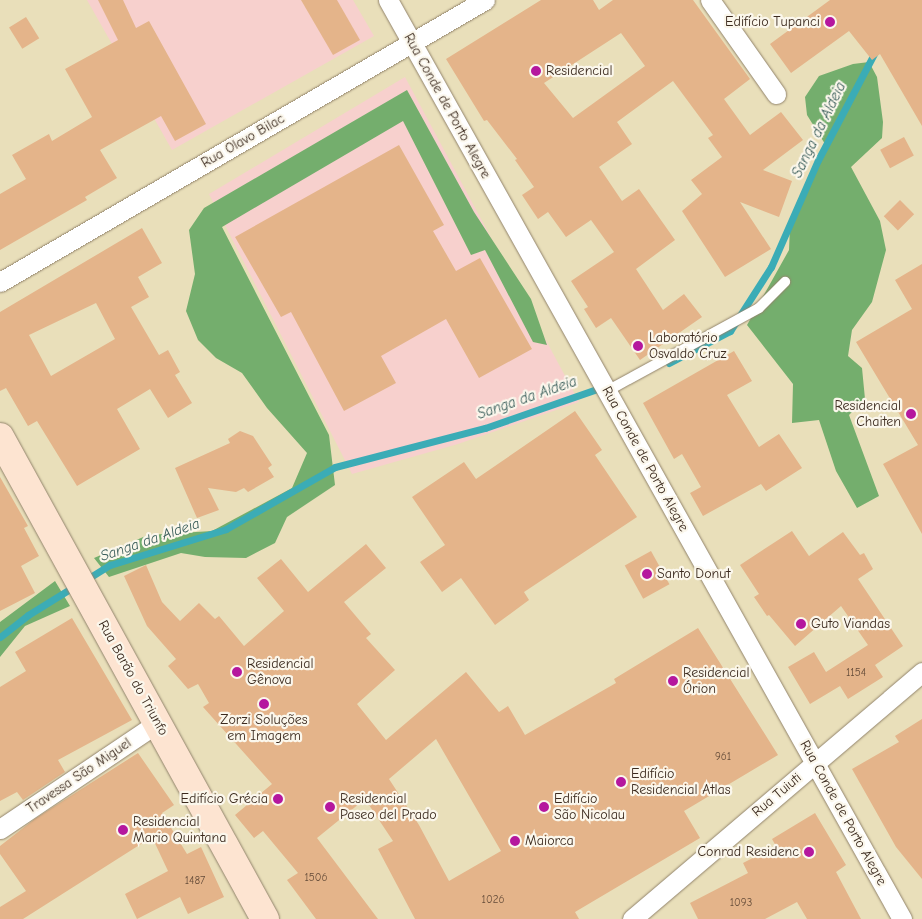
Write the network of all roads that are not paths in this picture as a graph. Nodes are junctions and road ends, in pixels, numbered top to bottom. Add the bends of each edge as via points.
1 (388, 0) edge
2 (485, 0) edge
3 (710, 0) edge
4 (412, 43) junction
5 (776, 94) dead end
6 (0, 282) edge
7 (785, 282) dead end
8 (607, 391) junction
9 (0, 437) edge
10 (922, 672) edge
11 (157, 723) junction
12 (815, 763) junction
13 (0, 829) edge
14 (265, 919) edge
15 (632, 919) edge
16 (902, 919) edge

1 - 4 street, Rua Conde de Porto Alegre
2 - 4 street, Rua Olavo Bilac
3 - 5 street
4 - 6 street, Rua Olavo Bilac
4 - 8 street, Rua Conde de Porto Alegre
7 - 8 lane via 759,308
8 - 12 street, Rua Conde de Porto Alegre
9 - 11 street, Rua Barão do Triunfo
10 - 12 street, Rua Tuiuti
11 - 13 street, Travessa São Miguel
11 - 14 street, Rua Barão do Triunfo
12 - 15 street, Rua Tuiuti
12 - 16 street, Rua Conde de Porto Alegre

